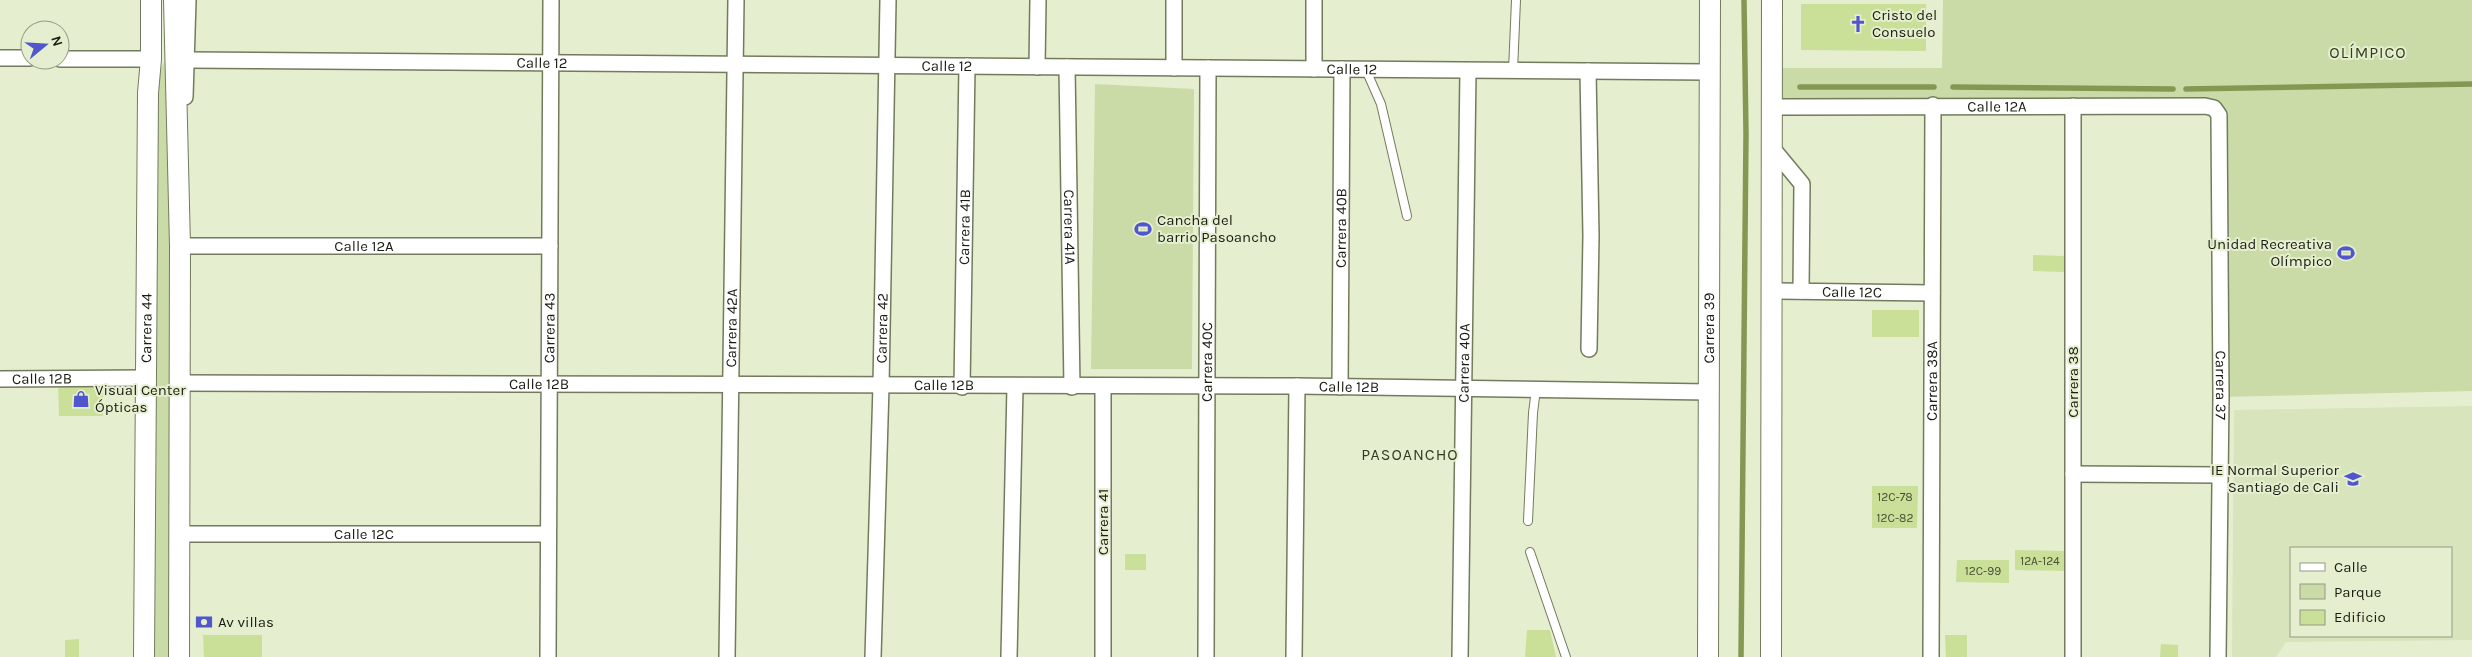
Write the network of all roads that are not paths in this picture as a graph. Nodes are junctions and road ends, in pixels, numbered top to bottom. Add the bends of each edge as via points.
1 (143, 0) edge
2 (151, 0) edge
3 (174, 0) edge
4 (188, 0) edge
5 (551, 0) edge
6 (736, 0) edge
7 (888, 0) edge
8 (1038, 0) edge
9 (1174, 0) edge
10 (1314, 0) edge
11 (1516, 0) edge
12 (1710, 0) edge
13 (1772, 0) edge
14 (0, 58) edge
15 (20, 58) edge
16 (70, 58) edge
17 (145, 59) junction
18 (186, 60) junction
19 (551, 63) junction
20 (736, 64) junction
21 (887, 66) junction
22 (967, 66) junction
23 (1037, 67) junction
24 (1067, 67) junction
25 (1174, 68) junction
26 (1208, 68) junction
27 (1314, 69) junction
28 (1342, 69) junction
29 (1366, 70) junction
30 (1468, 70) junction
31 (1512, 71) junction
32 (1588, 71) junction
33 (1708, 72) junction
34 (148, 93) junction
35 (1933, 106) junction
36 (2073, 106) junction
37 (1773, 107) junction
38 (2219, 114) joint
39 (1773, 149) junction
40 (1407, 216) dead end
41 (180, 246) junction
42 (550, 246) junction
43 (1772, 291) junction
44 (1801, 292) junction
45 (1932, 293) junction
46 (1589, 349) dead end
47 (146, 378) junction
48 (0, 379) edge
49 (179, 382) junction
50 (549, 385) junction
51 (731, 386) junction
52 (881, 386) junction
53 (1297, 386) junction
54 (962, 387) junction
55 (1015, 387) junction
56 (1072, 387) junction
57 (1102, 387) junction
58 (1207, 387) junction
59 (1340, 387) junction
60 (1463, 388) junction
61 (1536, 389) junction
62 (1709, 392) junction
63 (2073, 474) junction
64 (2219, 475) junction
65 (1528, 521) dead end
66 (179, 534) junction
67 (548, 534) junction
68 (1530, 552) dead end
69 (1771, 634) junction
70 (144, 657) edge
71 (179, 657) edge
72 (548, 657) edge
73 (727, 657) edge
74 (873, 657) edge
75 (1009, 657) edge
76 (1103, 657) edge
77 (1206, 657) edge
78 (1294, 657) edge
79 (1460, 657) edge
80 (1566, 657) edge
81 (1708, 657) edge
82 (1771, 657) edge
83 (1782, 657) edge
84 (1931, 657) edge
85 (2073, 657) edge
86 (2218, 657) edge

1 - 17 main road
2 - 34 main road, Carrera 44
3 - 41 main road
4 - 18 street
5 - 19 street, Carrera 43
6 - 20 street, Carrera 42A
7 - 21 street, Carrera 42
8 - 23 street
9 - 25 street
10 - 27 street
11 - 31 lane
12 - 33 main road, Carrera 39
13 - 37 main road
14 - 15 street
16 - 17 street
17 - 34 main road
18 - 19 street, Calle 12
18 - 41 street
19 - 20 street, Calle 12
19 - 42 street, Carrera 43
20 - 21 street, Calle 12
20 - 51 street, Carrera 42A
21 - 22 street, Calle 12
21 - 52 street, Carrera 42
22 - 23 street, Calle 12
22 - 54 street, Carrera 41B
23 - 24 street, Calle 12
24 - 25 street, Calle 12
24 - 56 street, Carrera 41A
25 - 26 street, Calle 12
26 - 27 street, Calle 12
26 - 58 street, Carrera 40C
27 - 28 street, Calle 12
28 - 29 street, Calle 12
28 - 59 street, Carrera 40B
29 - 30 street, Calle 12
29 - 40 lane via 1381,104
30 - 31 street, Calle 12
30 - 60 street, Carrera 40A
31 - 32 street, Calle 12
32 - 33 street, Calle 12
32 - 46 street
33 - 62 main road, Carrera 39
34 - 47 main road, Carrera 44
35 - 36 street, Calle 12A
35 - 37 street, Calle 12A
35 - 45 street, Carrera 38A
36 - 38 street, Calle 12A via 2205,106 2214,108
36 - 63 street, Carrera 38
37 - 39 main road
38 - 64 street, Carrera 37
39 - 43 main road
39 - 44 street via 1802,184
41 - 42 street, Calle 12A
41 - 49 main road
42 - 50 street, Carrera 43
43 - 44 street, Calle 12C
43 - 69 main road
44 - 45 street, Calle 12C
45 - 84 street, Carrera 38A
47 - 48 street, Calle 12B
47 - 70 main road, Carrera 44
49 - 50 street, Calle 12B
49 - 66 main road
50 - 51 street, Calle 12B
50 - 67 street, Carrera 43
51 - 52 street, Calle 12B
51 - 73 street, Carrera 42A
52 - 54 street, Calle 12B
52 - 74 street, Carrera 42
53 - 58 street, Calle 12B
53 - 59 street, Calle 12B
53 - 78 street
54 - 55 street, Calle 12B
55 - 56 street, Calle 12B
55 - 75 street
56 - 57 street, Calle 12B
57 - 58 street, Calle 12B
57 - 76 street, Carrera 41
58 - 77 street, Carrera 40C
59 - 60 street, Calle 12B
60 - 61 street, Calle 12B
60 - 79 street, Carrera 40A
61 - 62 street, Calle 12B
61 - 65 lane
62 - 81 main road, Carrera 39
63 - 64 street
63 - 85 street, Carrera 38
64 - 86 street, Carrera 37
66 - 67 street, Calle 12C
66 - 71 main road
67 - 72 street, Carrera 43
68 - 80 lane
69 - 82 main road
69 - 83 main road

